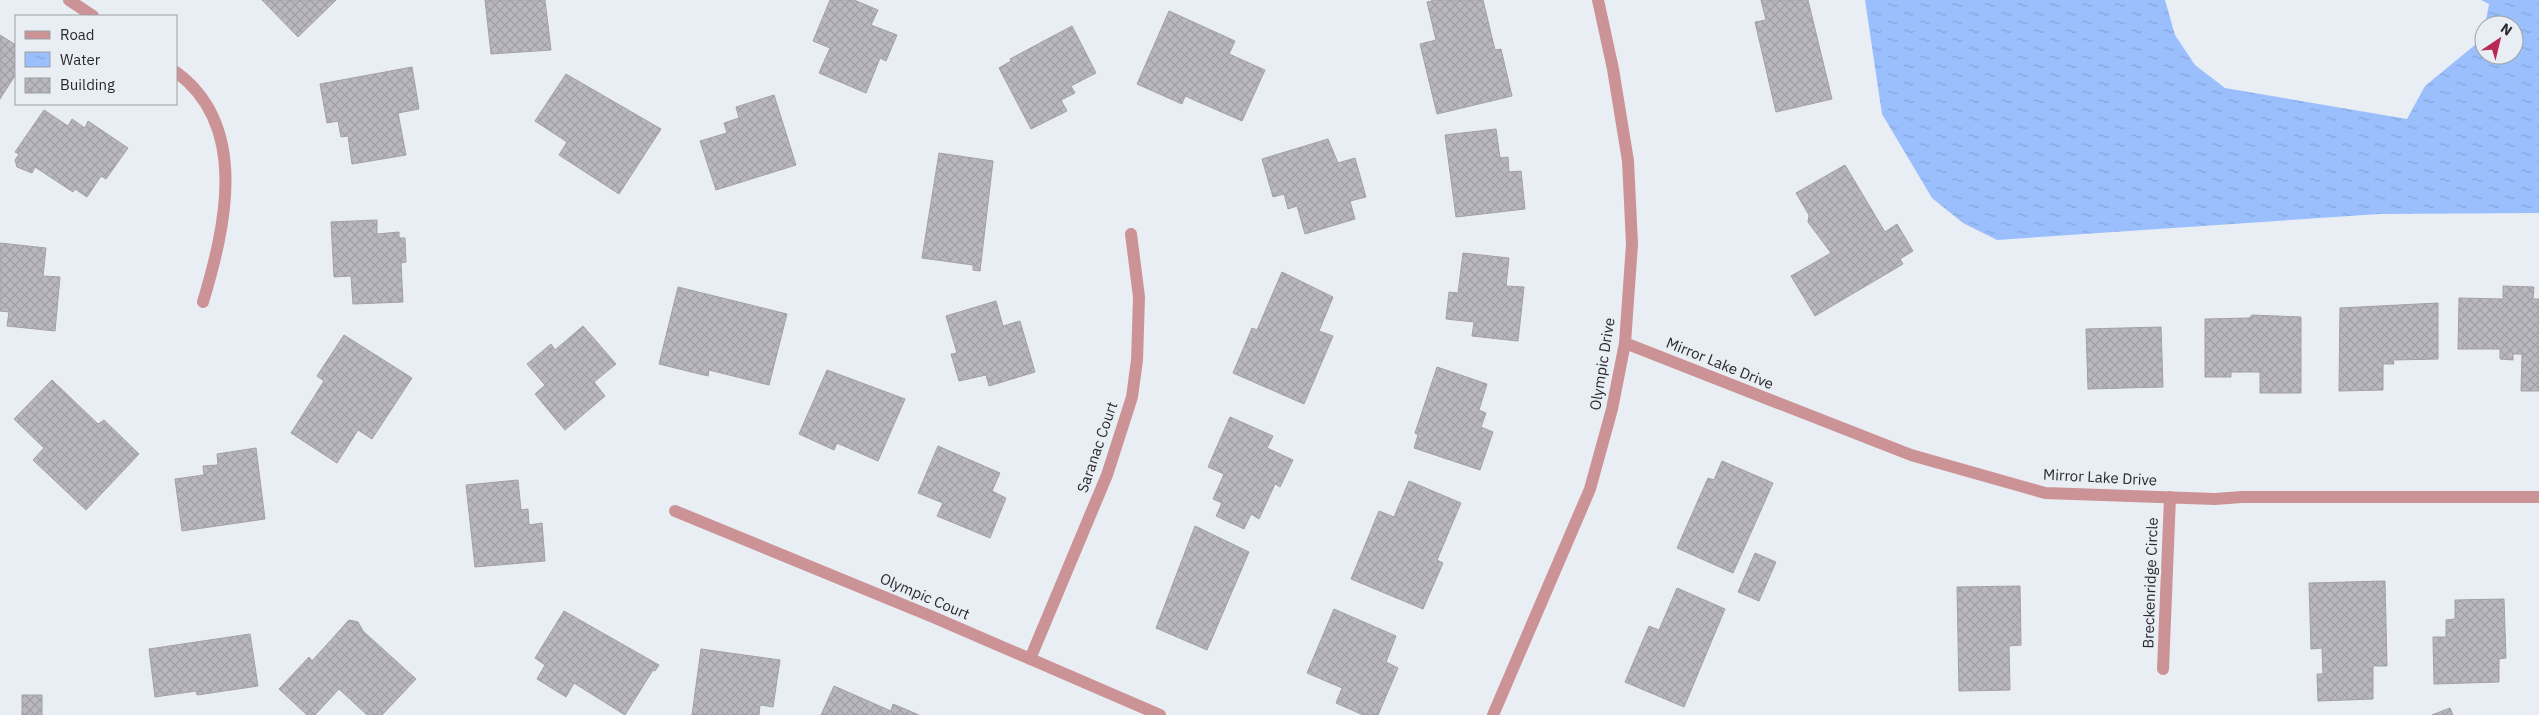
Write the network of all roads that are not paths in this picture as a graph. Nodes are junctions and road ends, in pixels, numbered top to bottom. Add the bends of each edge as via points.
1 (69, 0) edge
2 (1598, 0) edge
3 (92, 15) edge
4 (178, 74) edge
5 (1131, 234) dead end
6 (203, 302) dead end
7 (1625, 343) junction
8 (2170, 497) junction
9 (2539, 497) edge
10 (675, 511) dead end
11 (1030, 659) junction
12 (2163, 669) dead end
13 (1160, 715) edge
14 (1494, 715) edge

1 - 3 street
2 - 7 street, Olympic Drive via 1628,161 1632,244
4 - 6 street via 206,106 219,130 227,163 225,203 214,265
5 - 11 street, Saranac Court via 1139,297 1132,398 1107,475
7 - 8 street, Mirror Lake Drive via 1911,455 2045,493
7 - 14 street, Olympic Drive via 1612,409 1590,489
8 - 9 street, Mirror Lake Drive
8 - 12 street, Breckenridge Circle
10 - 11 street, Olympic Court
11 - 13 street, Olympic Court

